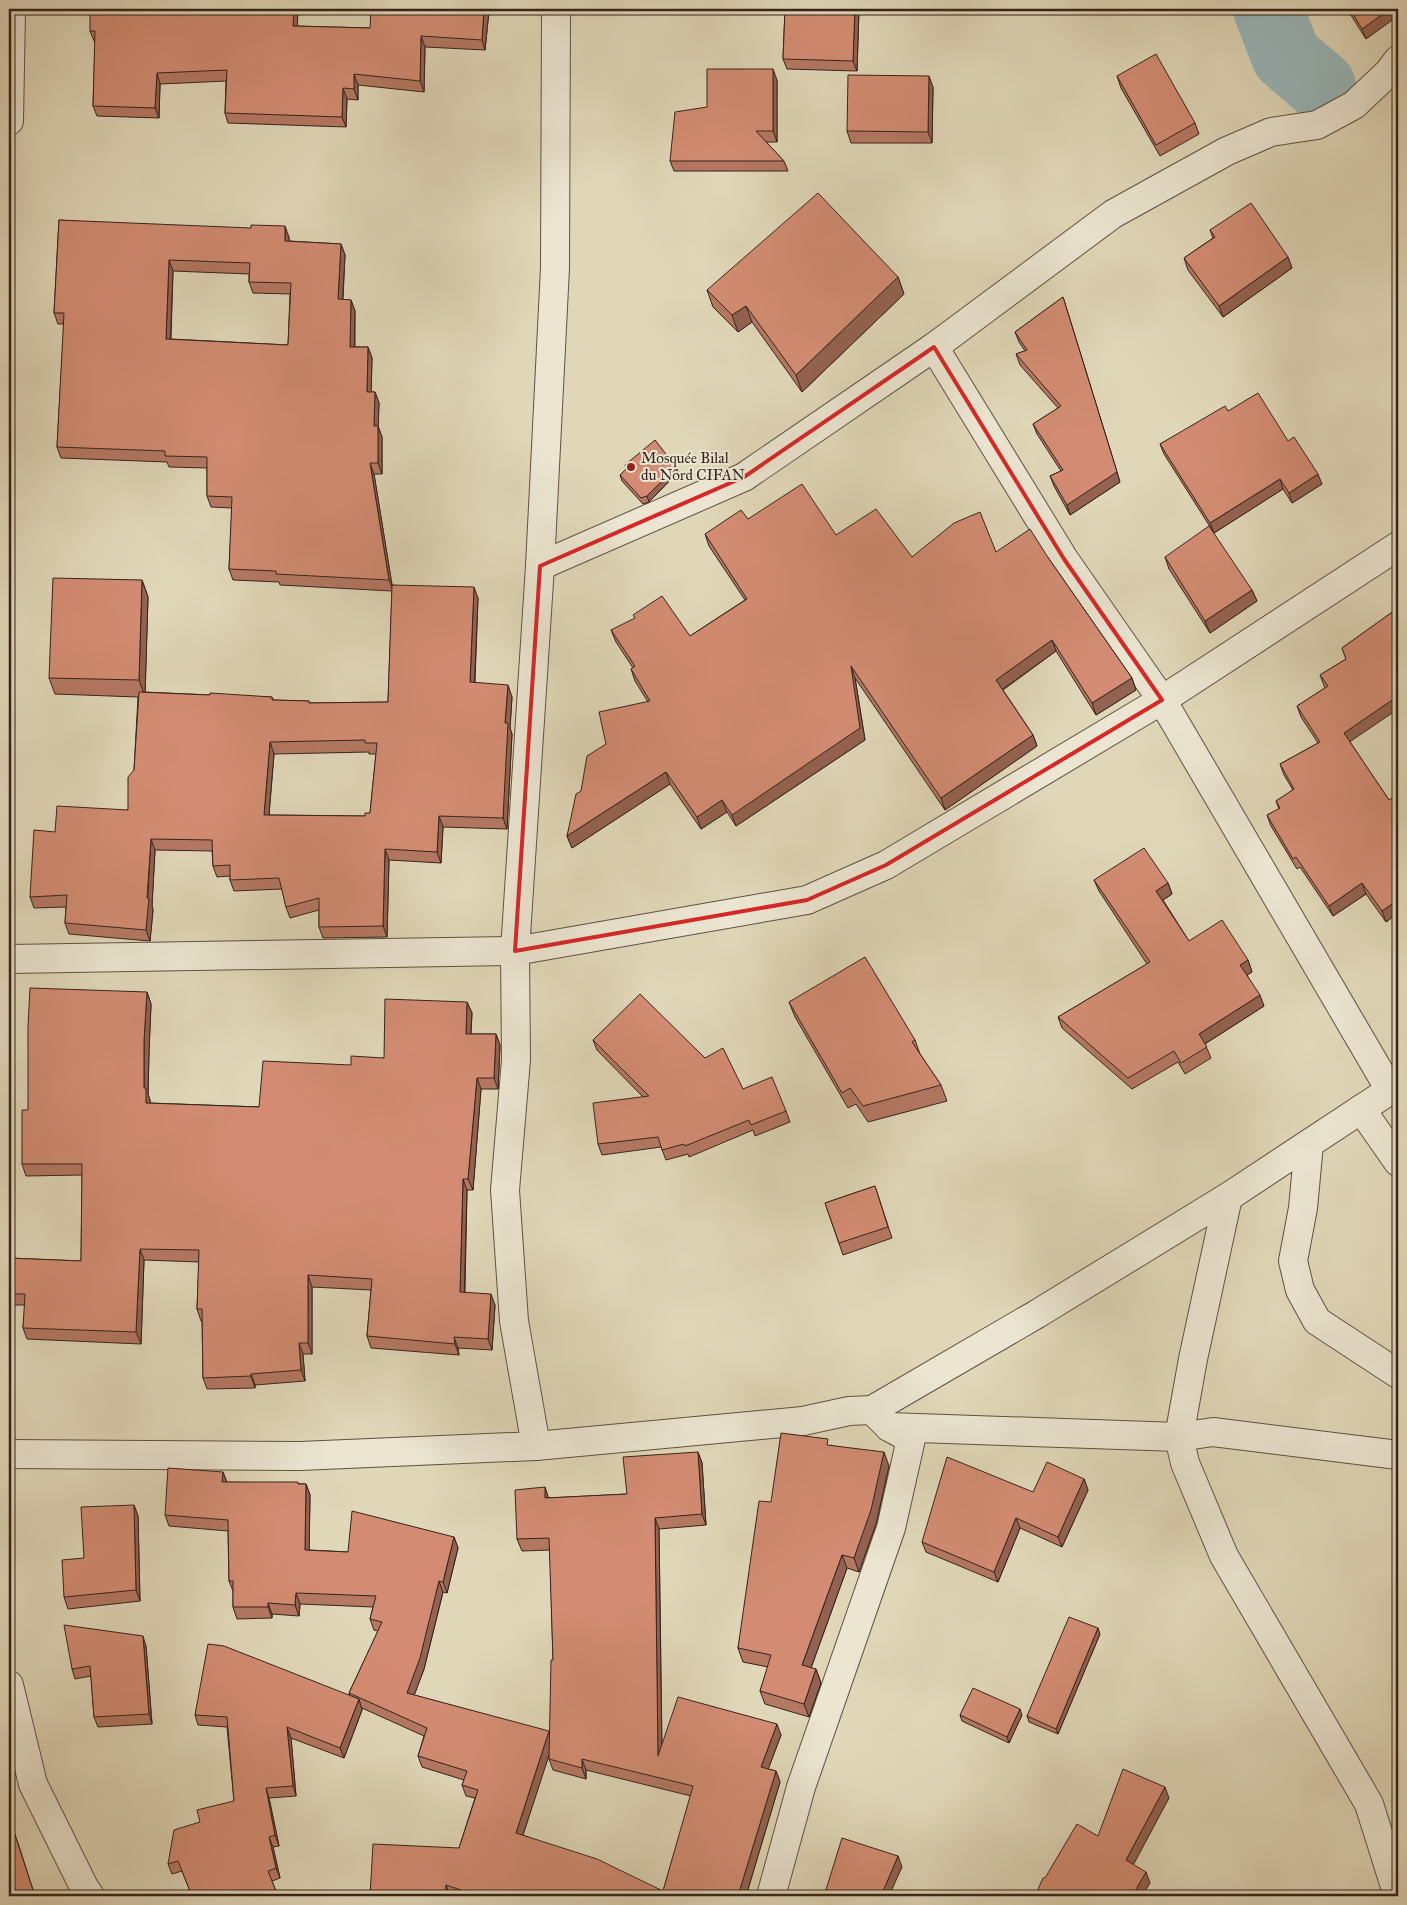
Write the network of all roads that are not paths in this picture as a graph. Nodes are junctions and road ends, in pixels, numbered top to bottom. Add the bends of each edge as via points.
1 (11, 9) edge
2 (556, 9) edge
3 (1398, 60) edge
4 (9, 121) edge
5 (934, 347) junction
6 (1398, 546) edge
7 (540, 566) junction
8 (1162, 700) junction
9 (515, 951) junction
10 (9, 959) edge
11 (1394, 1088) edge
12 (1361, 1109) junction
13 (1309, 1144) junction
14 (1398, 1162) edge
15 (1228, 1197) junction
16 (1398, 1374) edge
17 (881, 1419) junction
18 (1179, 1437) junction
19 (536, 1446) junction
20 (9, 1454) edge
21 (1398, 1455) edge
22 (9, 1685) edge
23 (90, 1896) edge
24 (771, 1896) edge
25 (1398, 1896) edge

1 - 4 street
2 - 7 street via 555,268
3 - 5 street via 1354,105 1317,125 1271,132 1227,151 1113,214
5 - 7 street via 744,477
5 - 8 street via 1064,559
6 - 8 street
7 - 9 street
8 - 9 street via 886,865 807,900
8 - 11 street
9 - 10 street
9 - 19 street via 516,1060 505,1190 514,1321
11 - 12 street
12 - 13 street
12 - 14 street
13 - 15 street
13 - 16 street via 1303,1208 1293,1261 1300,1290 1317,1321
15 - 17 street via 1037,1314
15 - 18 street
17 - 18 street
17 - 19 street via 849,1411 803,1421
17 - 24 street via 911,1439 891,1528 801,1787
18 - 21 street via 1213,1432
18 - 25 street via 1185,1463 1224,1556 1369,1804
19 - 20 street via 300,1456
22 - 23 street via 33,1784

